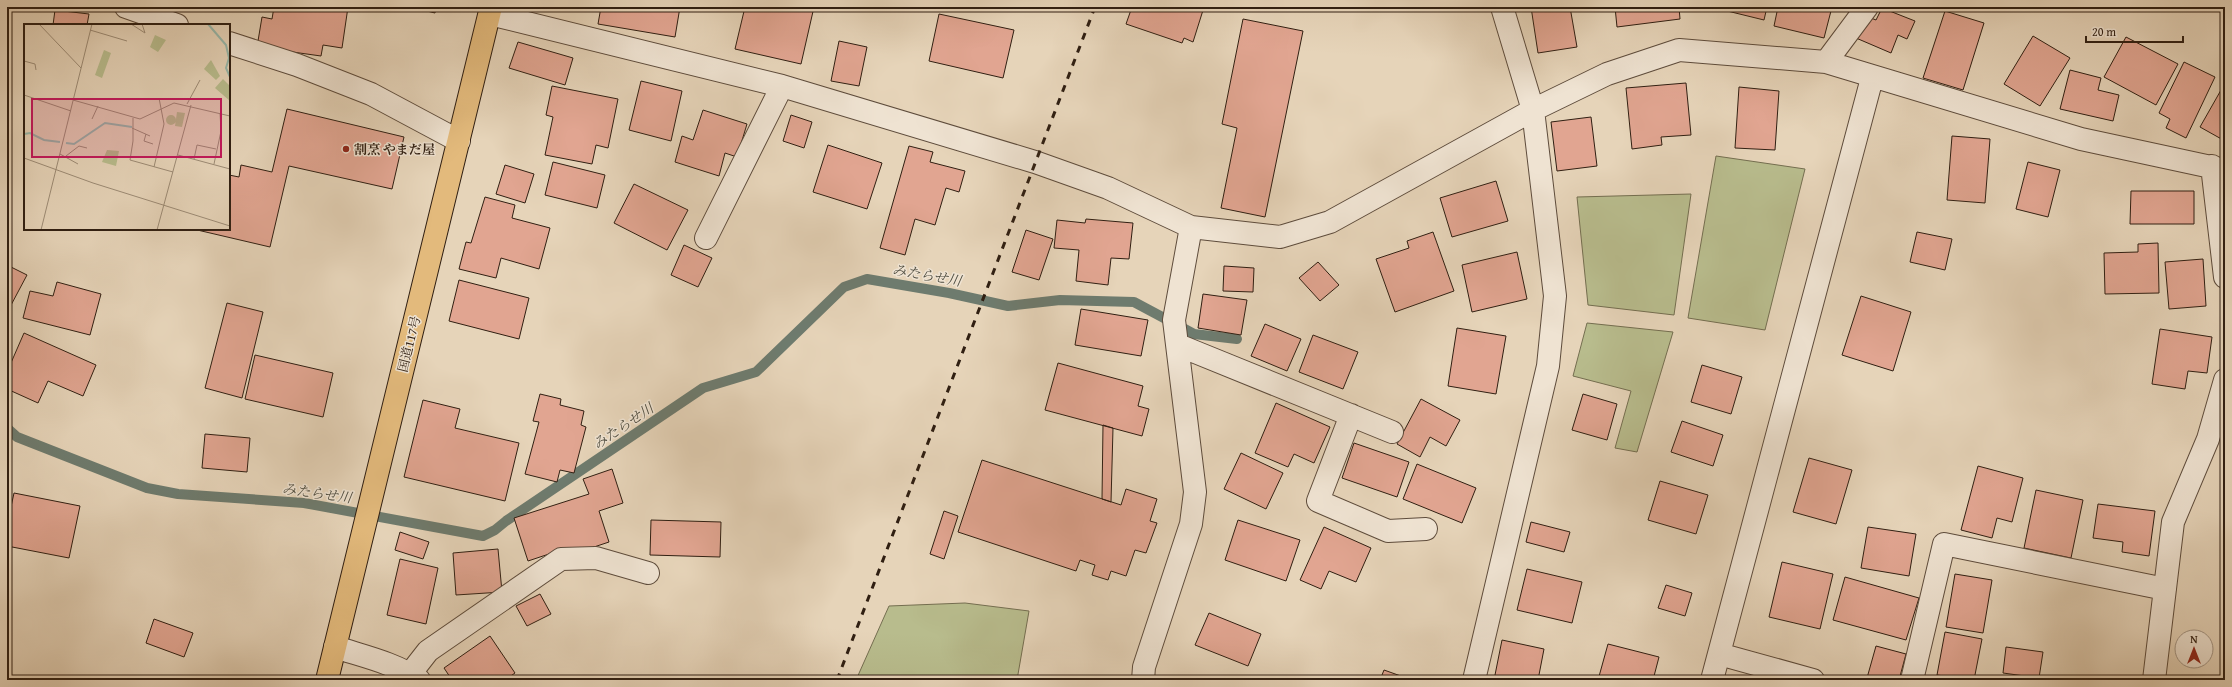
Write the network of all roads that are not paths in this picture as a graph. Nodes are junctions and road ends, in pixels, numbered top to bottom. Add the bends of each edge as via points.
1 (126, 7) edge
2 (1502, 7) edge
3 (1867, 7) edge
4 (490, 10) edge
5 (174, 24) edge
6 (230, 43) edge
7 (1826, 62) junction
8 (1872, 78) junction
9 (782, 86) junction
10 (1533, 110) junction
11 (459, 141) junction
12 (2218, 168) edge
13 (1191, 227) junction
14 (706, 238) dead end
15 (2225, 277) edge
16 (1178, 345) junction
17 (2225, 380) edge
18 (1351, 415) junction
19 (1392, 432) dead end
20 (1426, 529) dead end
21 (648, 573) dead end
22 (2165, 589) junction
23 (335, 648) junction
24 (1719, 654) junction
25 (415, 677) edge
26 (327, 680) edge
27 (1143, 680) edge
28 (1474, 680) edge
29 (1712, 680) edge
30 (1813, 680) edge
31 (1912, 680) edge
32 (2154, 680) edge

1 - 5 street
2 - 10 street
3 - 7 street
4 - 9 street
4 - 11 highway, 国道117号
6 - 11 street via 297,65 371,94
7 - 8 street
7 - 10 street via 1679,50 1607,74
8 - 12 street via 2081,139
8 - 24 street
9 - 13 street via 1035,162 1108,188
9 - 14 street
10 - 13 street via 1330,222 1280,237
10 - 28 street via 1555,296 1550,351
11 - 23 highway, 国道117号
12 - 15 street
13 - 16 street via 1174,320
16 - 18 street
16 - 27 street via 1195,492 1191,524 1144,667
17 - 22 street via 2208,439 2173,522
18 - 19 street
18 - 20 street via 1318,501 1388,531
21 - 25 street via 596,558 561,559 428,651
22 - 31 street via 1944,544
22 - 32 street
23 - 25 street via 364,656
23 - 26 highway, 国道117号
24 - 29 street
24 - 30 street

